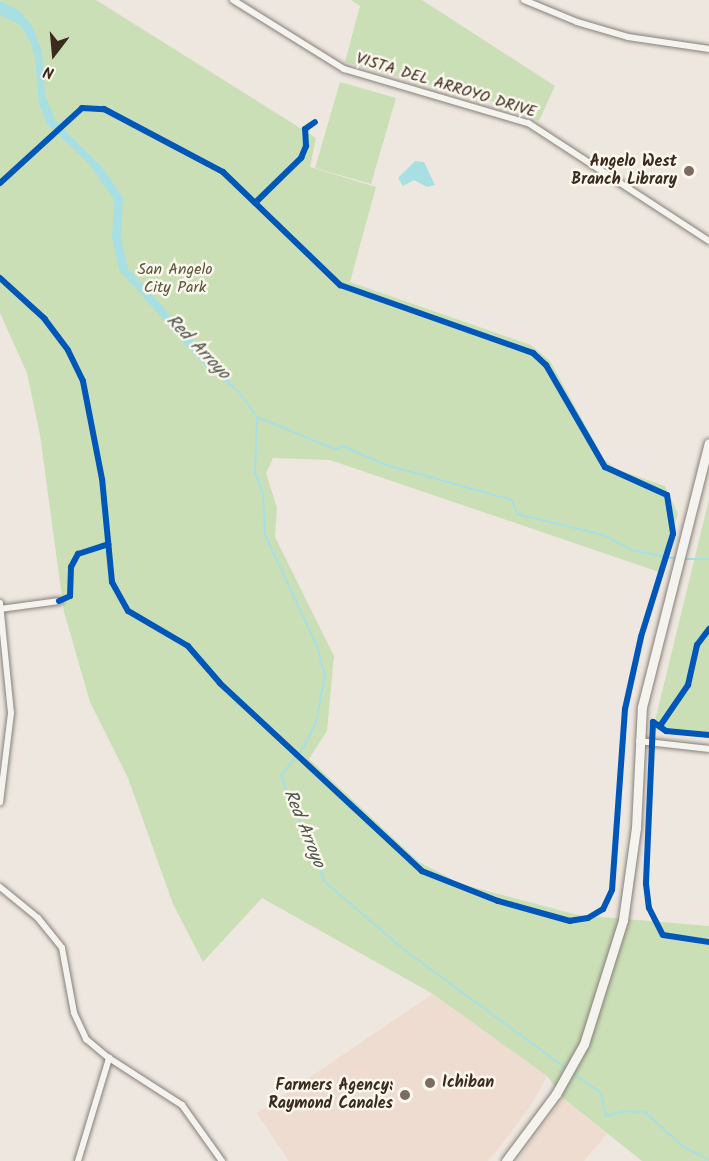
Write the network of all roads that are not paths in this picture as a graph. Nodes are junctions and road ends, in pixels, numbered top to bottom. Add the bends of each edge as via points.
1 (233, 0) edge
2 (524, 0) edge
3 (709, 49) edge
4 (709, 241) edge
5 (709, 443) edge
6 (59, 601) dead end
7 (0, 607) edge
8 (639, 741) junction
9 (0, 748) edge
10 (709, 749) edge
11 (9, 750) junction
12 (0, 802) edge
13 (0, 887) edge
14 (109, 1058) junction
15 (78, 1161) edge
16 (222, 1161) edge
17 (506, 1161) edge

1 - 4 street, VISTA DEL ARROYO DRIVE via 344,69 528,123
2 - 3 street via 628,37
5 - 8 street via 675,585 647,677
6 - 7 street
7 - 11 street via 9,667
8 - 10 street
8 - 17 street via 636,828 623,920 584,1044 556,1094
9 - 11 street
11 - 12 street
13 - 14 street via 38,918 62,948 74,1013 86,1039
14 - 15 street
14 - 16 street via 182,1105

